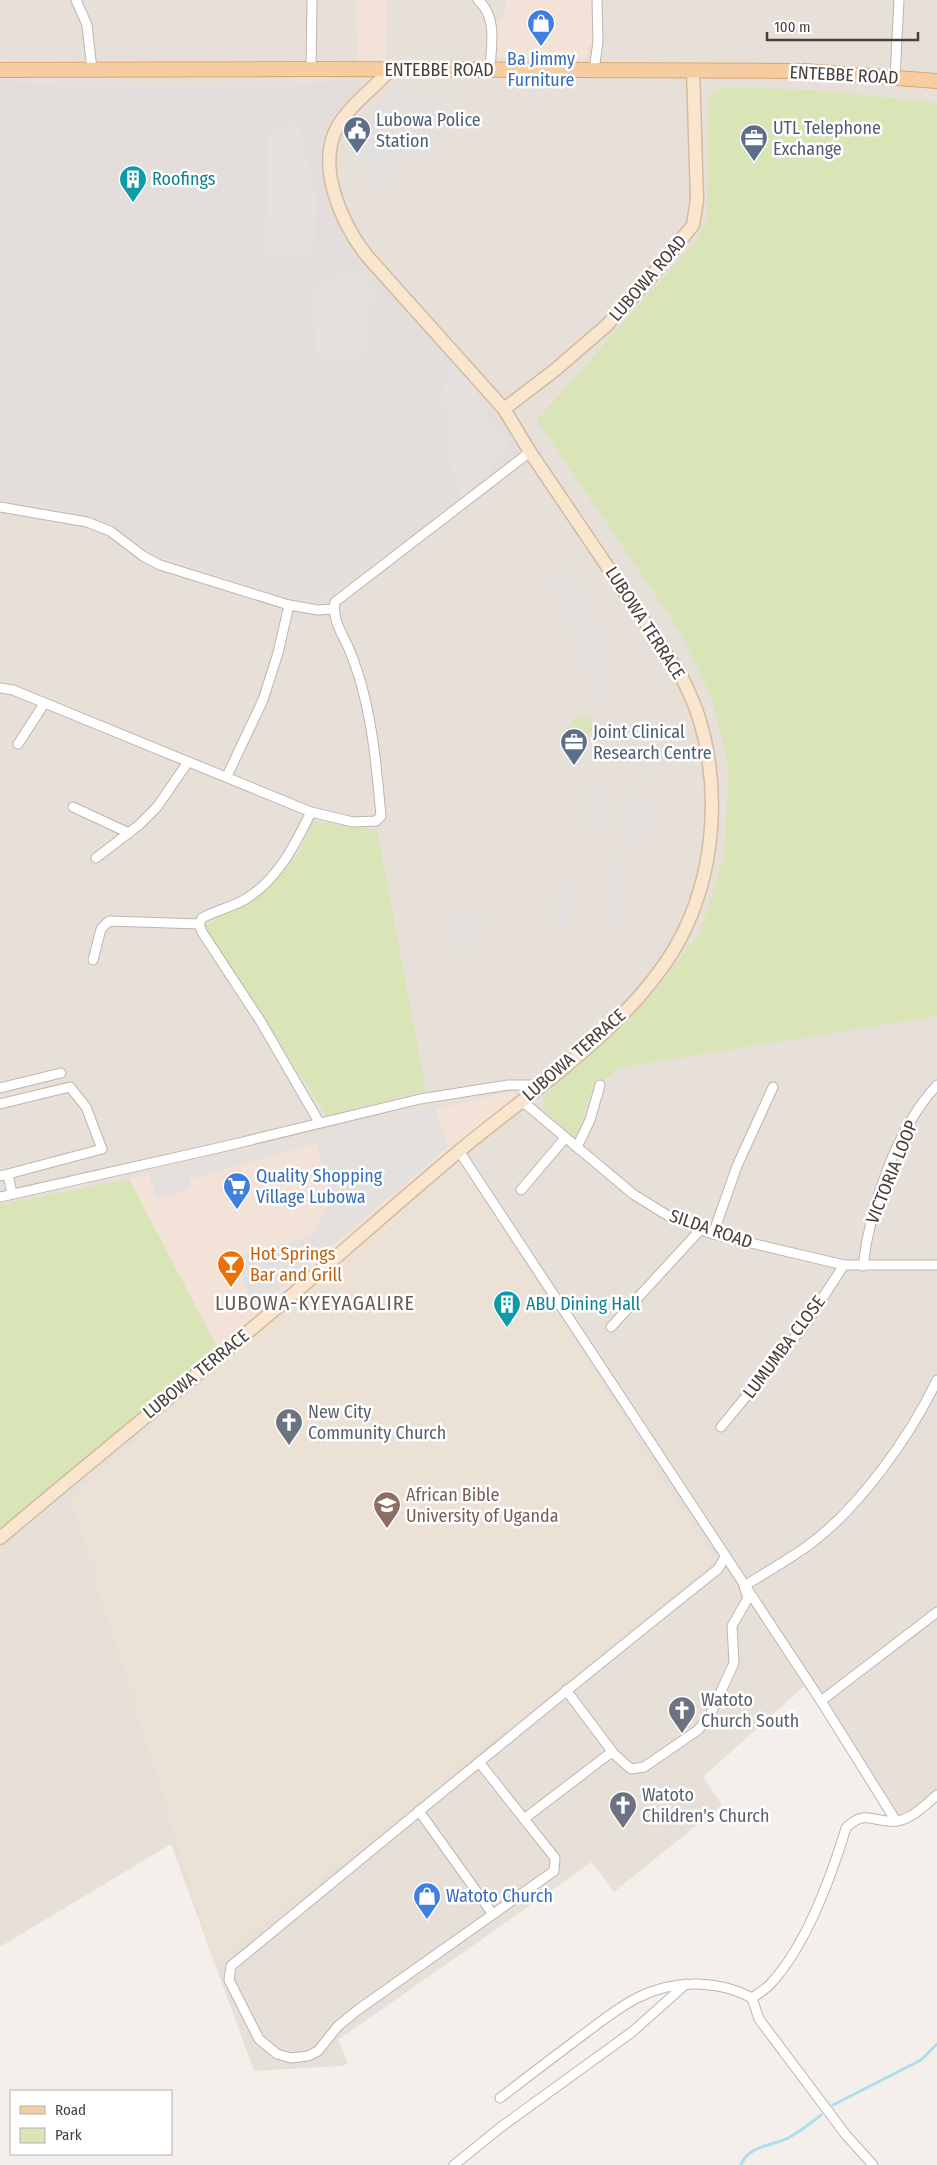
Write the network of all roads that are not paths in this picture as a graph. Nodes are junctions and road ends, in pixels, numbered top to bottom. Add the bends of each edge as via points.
1 (76, 0) edge
2 (312, 0) edge
3 (478, 0) edge
4 (597, 0) edge
5 (899, 0) edge
6 (311, 68) junction
7 (0, 70) edge
8 (92, 70) junction
9 (390, 70) junction
10 (490, 70) junction
11 (594, 70) junction
12 (693, 70) junction
13 (895, 78) junction
14 (937, 81) edge
15 (504, 409) junction
16 (530, 452) junction
17 (0, 507) edge
18 (289, 605) junction
19 (334, 608) junction
20 (0, 688) edge
21 (44, 704) junction
22 (18, 744) dead end
23 (188, 762) junction
24 (227, 776) junction
25 (73, 807) dead end
26 (311, 812) junction
27 (129, 833) junction
28 (96, 858) dead end
29 (199, 924) junction
30 (93, 960) dead end
31 (61, 1073) dead end
32 (937, 1084) edge
33 (540, 1086) junction
34 (600, 1086) dead end
35 (773, 1087) dead end
36 (0, 1088) edge
37 (522, 1101) junction
38 (0, 1104) edge
39 (319, 1122) junction
40 (565, 1138) junction
41 (577, 1147) junction
42 (459, 1151) junction
43 (4, 1175) edge
44 (521, 1190) dead end
45 (12, 1194) junction
46 (0, 1197) edge
47 (701, 1230) junction
48 (713, 1234) junction
49 (844, 1265) junction
50 (937, 1265) edge
51 (863, 1266) junction
52 (611, 1327) dead end
53 (937, 1380) edge
54 (721, 1427) dead end
55 (0, 1538) edge
56 (725, 1557) junction
57 (744, 1586) junction
58 (937, 1612) edge
59 (566, 1690) junction
60 (821, 1701) junction
61 (614, 1754) junction
62 (479, 1762) junction
63 (937, 1795) edge
64 (419, 1811) junction
65 (524, 1818) junction
66 (896, 1821) junction
67 (492, 1913) junction
68 (686, 1984) junction
69 (752, 1998) junction
70 (500, 2098) dead end
71 (454, 2165) edge
72 (874, 2165) edge

1 - 8 street via 87,25
2 - 6 street
3 - 10 street via 487,11 492,27
4 - 11 street via 598,42
5 - 13 street
6 - 8 main road, ENTEBBE ROAD
6 - 9 main road, ENTEBBE ROAD
7 - 8 main road, ENTEBBE ROAD
9 - 10 main road, ENTEBBE ROAD
9 - 15 street, LUBOWA TERRACE via 343,119 334,133 330,158 335,196 352,235 367,256
10 - 11 main road, ENTEBBE ROAD
11 - 12 main road, ENTEBBE ROAD
12 - 13 main road, ENTEBBE ROAD via 804,71
12 - 15 street, LUBOWA ROAD via 697,200 693,225 606,326
13 - 14 main road, ENTEBBE ROAD
15 - 16 street, LUBOWA TERRACE
16 - 19 street via 340,597
16 - 33 street, LUBOWA TERRACE via 682,677 698,714 709,762 711,794 711,838 704,876 685,930 658,973 624,1012
17 - 18 street via 87,522 110,531 152,561
18 - 19 street via 318,610
18 - 24 street via 263,700
19 - 26 street via 334,616 349,648 362,693 374,748 382,816 373,822 353,822
20 - 21 street via 13,690
21 - 22 street
21 - 23 street
23 - 24 street
23 - 27 street via 157,807
24 - 26 street
25 - 27 street
26 - 29 street via 278,869 264,886 243,900 202,918
27 - 28 street
29 - 30 street via 109,921 101,930
29 - 39 street via 266,1029
31 - 36 street
32 - 51 street, VICTORIA LOOP via 915,1114 898,1148 870,1222
33 - 37 street, LUBOWA TERRACE
33 - 39 street via 508,1085 420,1099
34 - 41 street via 590,1120
35 - 48 street via 736,1166
37 - 40 street, SILDA ROAD
37 - 42 street, LUBOWA TERRACE
38 - 43 street via 70,1087 86,1107 102,1149
39 - 45 street via 222,1148
40 - 41 street, SILDA ROAD
40 - 44 street
41 - 47 street, SILDA ROAD via 633,1194 670,1217
42 - 55 street, LUBOWA TERRACE via 291,1296
42 - 56 street
43 - 45 street
45 - 46 street
47 - 48 street, SILDA ROAD
47 - 52 street
48 - 49 street, SILDA ROAD
49 - 51 street, SILDA ROAD
49 - 54 street, LUMUMBA CLOSE via 805,1325
50 - 51 street, SILDA ROAD
53 - 57 street via 868,1488 807,1546
56 - 57 street
56 - 59 street via 718,1569
57 - 60 street
57 - 61 street via 748,1598 732,1626 734,1663 710,1714 698,1730 644,1767 631,1770
58 - 60 street
59 - 61 street
59 - 62 street
60 - 66 street
61 - 65 street via 609,1754
62 - 64 street
62 - 65 street
63 - 66 street via 917,1811
64 - 67 street
64 - 67 street via 231,1966 229,1980 260,2039 277,2054 291,2058 318,2051 338,2026 359,2009
65 - 67 street via 555,1858 554,1871
66 - 69 street via 861,1817 846,1828 818,1907 774,1981
68 - 69 street via 730,1987
68 - 70 street via 656,1989 628,2002
68 - 71 street via 632,2032
69 - 72 street via 759,2018 846,2134

